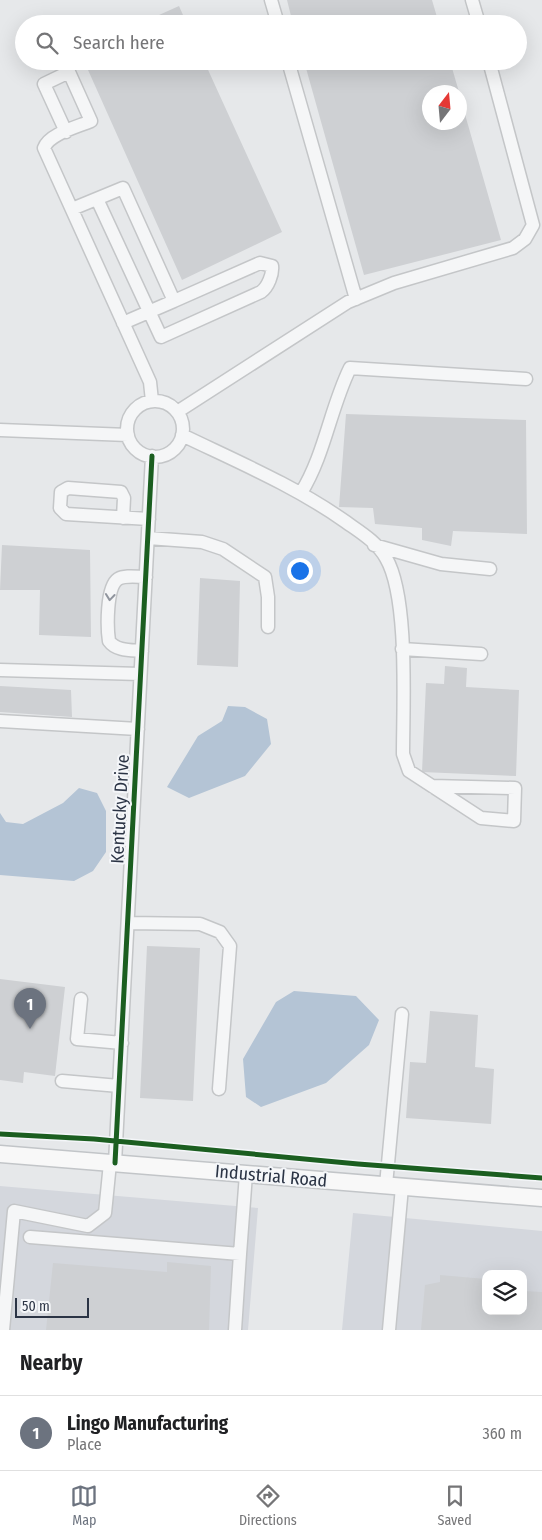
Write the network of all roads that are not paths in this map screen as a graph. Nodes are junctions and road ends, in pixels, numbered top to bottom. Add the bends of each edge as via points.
1 (271, 0) edge
2 (472, 0) edge
3 (275, 15) edge
4 (476, 15) edge
5 (291, 70) edge
6 (491, 70) edge
7 (66, 132) junction
8 (97, 199) junction
9 (72, 210) junction
10 (356, 299) junction
11 (174, 301) junction
12 (149, 312) junction
13 (123, 323) junction
14 (526, 380) dead end
15 (152, 401) junction
16 (177, 412) junction
17 (0, 430) edge
18 (128, 435) junction
19 (182, 435) junction
20 (152, 456) junction
21 (301, 493) junction
22 (123, 518) junction
23 (149, 519) junction
24 (148, 538) junction
25 (374, 545) junction
26 (490, 568) dead end
27 (146, 577) junction
28 (268, 627) dead end
29 (402, 649) junction
30 (142, 650) junction
31 (481, 654) dead end
32 (0, 670) edge
33 (140, 674) junction
34 (0, 721) edge
35 (138, 729) junction
36 (432, 786) junction
37 (128, 923) junction
38 (81, 999) dead end
39 (402, 1014) dead end
40 (122, 1044) junction
41 (62, 1081) dead end
42 (119, 1086) junction
43 (219, 1089) dead end
44 (0, 1154) edge
45 (112, 1163) junction
46 (246, 1174) junction
47 (394, 1186) junction
48 (542, 1198) edge
49 (6, 1229) edge
50 (30, 1237) dead end
51 (240, 1254) junction
52 (3, 1330) edge
53 (235, 1330) edge
54 (390, 1330) edge

1 - 3 street
2 - 4 street
5 - 10 street
6 - 10 street via 534,225 525,239 512,248 394,283
7 - 7 street via 44,84 69,72 91,121
7 - 9 street via 49,140 44,148
8 - 9 street
8 - 11 street via 123,188
8 - 12 street
9 - 13 street
10 - 16 street
11 - 12 street
11 - 12 street via 260,263 272,266 261,292 161,337
12 - 13 street
13 - 15 street via 150,382
14 - 21 street via 350,368 337,395 314,472
15 - 16 street via 161,402
15 - 18 street via 135,409 130,416
16 - 19 street
17 - 18 street
18 - 20 street via 132,446
19 - 20 street via 171,451
19 - 21 street
20 - 23 street, Kentucky Drive
21 - 25 street via 368,537
22 - 22 street via 66,514 60,508 61,492 68,488 121,492 124,498
22 - 23 street
23 - 24 street, Kentucky Drive
24 - 27 street, Kentucky Drive
24 - 28 street via 202,542 223,549 265,577
25 - 26 street via 441,564
25 - 29 street via 386,557 395,584
27 - 30 street, Kentucky Drive
27 -> 30 street via 117,580 109,594 109,642 120,649
29 - 31 street
29 - 36 street via 403,754 409,771
30 - 33 street, Kentucky Drive
32 - 33 street
33 - 35 street, Kentucky Drive
34 - 35 street
35 - 37 street, Kentucky Drive
36 - 36 street via 515,788 514,821 481,818
37 - 40 street, Kentucky Drive
37 - 43 street via 200,924 220,932 230,946
38 - 40 street via 77,1039
39 - 47 street
40 - 42 street, Kentucky Drive
41 - 42 street
42 - 45 street, Kentucky Drive
44 - 45 main road, Industrial Road
45 - 46 main road, Industrial Road
45 - 49 street, Kentucky Drive via 105,1213 88,1226 14,1211
46 - 47 main road, Industrial Road
46 - 51 street
47 - 48 main road, Industrial Road
47 - 54 street
49 - 52 street
50 - 51 street
51 - 53 street

